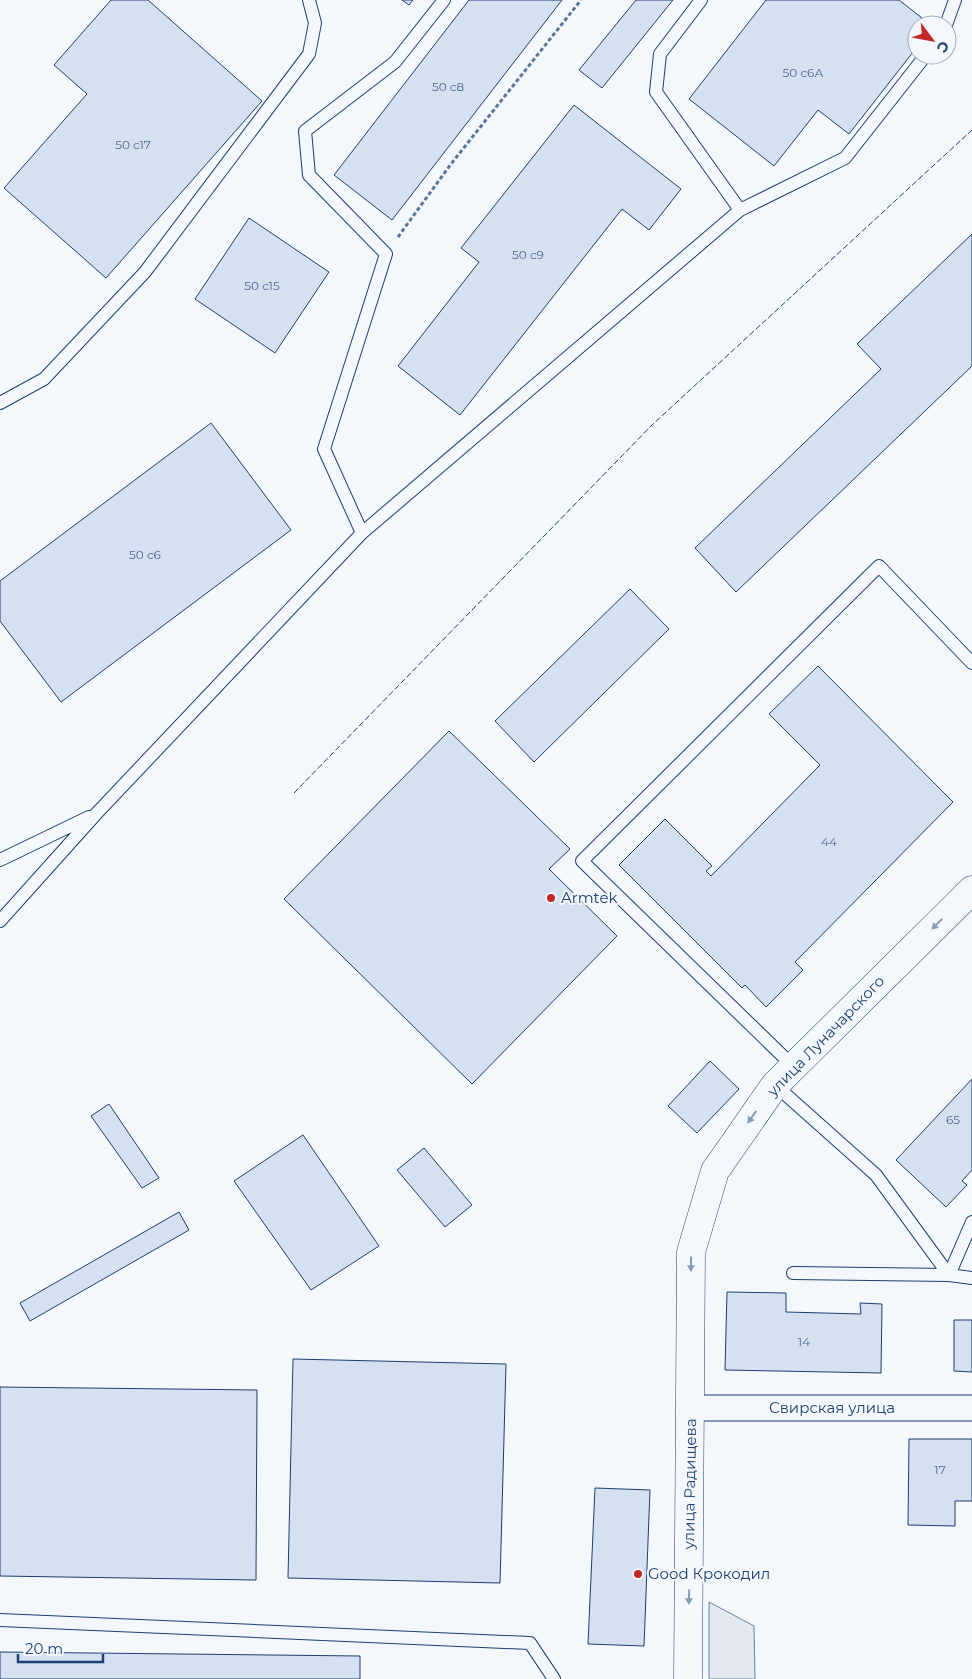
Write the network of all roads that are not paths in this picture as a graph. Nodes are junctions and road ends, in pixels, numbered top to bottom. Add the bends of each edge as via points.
1 (309, 0) edge
2 (444, 0) edge
3 (701, 0) edge
4 (952, 1) edge
5 (948, 15) edge
6 (918, 65) edge
7 (740, 210) junction
8 (0, 402) edge
9 (362, 533) junction
10 (972, 663) edge
11 (96, 814) junction
12 (0, 860) edge
13 (972, 890) edge
14 (0, 922) edge
15 (784, 1076) junction
16 (972, 1222) edge
17 (794, 1273) dead end
18 (949, 1275) junction
19 (972, 1278) edge
20 (691, 1408) junction
21 (972, 1408) edge
22 (0, 1620) edge
23 (554, 1679) edge
24 (688, 1679) edge

1 - 8 lane via 315,23 309,54 144,272 44,379
2 - 9 lane via 395,62 305,131 309,175 386,254 324,449
3 - 7 lane via 660,54 656,92
4 - 5 lane
6 - 7 lane via 845,158
7 - 9 lane
9 - 11 lane
10 - 15 lane via 879,566 582,861
11 - 12 lane
11 - 14 lane
13 -> 15 street, улица Луначарского
15 - 18 lane via 876,1175
15 -> 20 street, улица Луначарского via 714,1171 691,1252
16 - 18 lane
17 - 18 lane
18 - 19 lane
20 - 21 street, Свирская улица
20 -> 24 street, улица Радищева
22 - 23 lane via 530,1643

